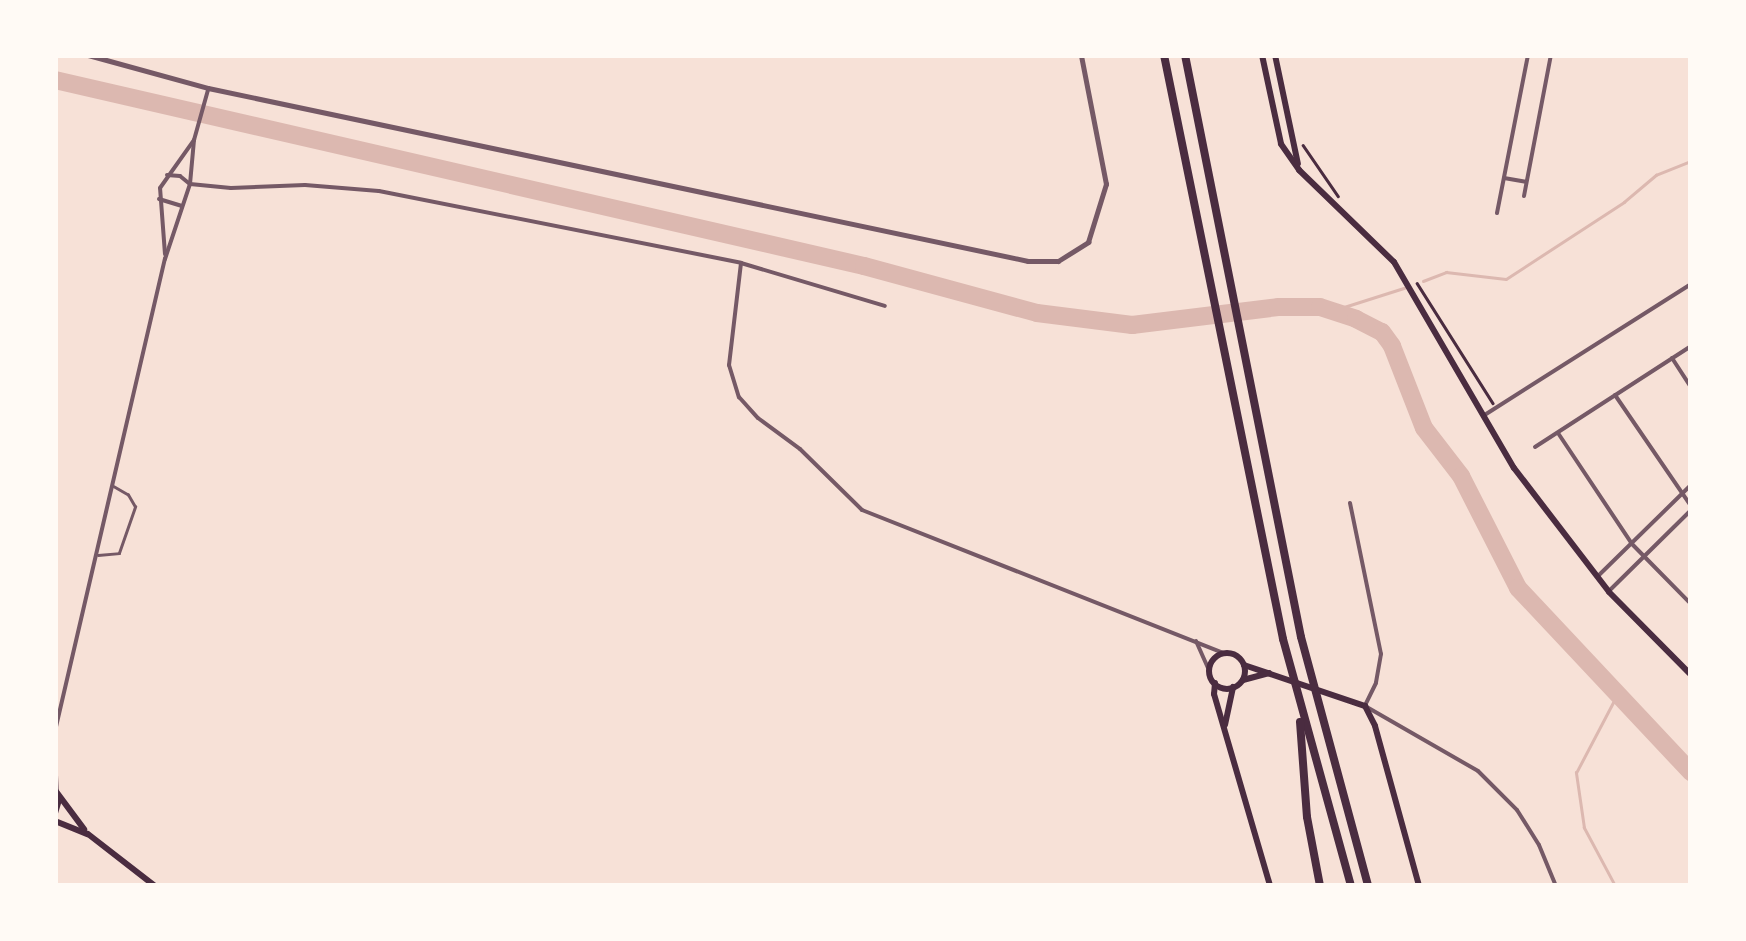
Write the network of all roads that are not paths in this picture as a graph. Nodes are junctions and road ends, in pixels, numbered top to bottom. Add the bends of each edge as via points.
1 (88, 55) edge
2 (1081, 55) edge
3 (1164, 55) edge
4 (1185, 55) edge
5 (1262, 55) edge
6 (1275, 55) edge
7 (1528, 55) edge
8 (1550, 55) edge
9 (1266, 78) junction
10 (1280, 79) junction
11 (208, 88) junction
12 (195, 138) junction
13 (1299, 170) junction
14 (167, 176) junction
15 (1504, 178) junction
16 (1526, 182) junction
17 (190, 184) junction
18 (1524, 196) dead end
19 (159, 199) junction
20 (183, 206) junction
21 (1497, 214) dead end
22 (165, 260) junction
23 (741, 263) junction
24 (1691, 284) edge
25 (885, 306) dead end
26 (1691, 347) edge
27 (1672, 358) junction
28 (1691, 388) edge
29 (1615, 395) junction
30 (1483, 416) junction
31 (1558, 432) junction
32 (1535, 447) dead end
33 (1691, 485) edge
34 (114, 487) junction
35 (1681, 495) junction
36 (1350, 503) dead end
37 (1691, 508) edge
38 (1632, 544) junction
39 (98, 554) junction
40 (1643, 557) junction
41 (1596, 578) junction
42 (1609, 592) junction
43 (1691, 604) edge
44 (1196, 641) junction
45 (1224, 653) junction
46 (1244, 665) junction
47 (1210, 670) junction
48 (1271, 673) junction
49 (1691, 675) edge
50 (1243, 680) junction
51 (1215, 683) junction
52 (1233, 688) junction
53 (1298, 702) junction
54 (1365, 706) junction
55 (1224, 726) junction
56 (55, 731) edge
57 (55, 756) edge
58 (57, 794) edge
59 (55, 813) edge
60 (55, 821) edge
61 (88, 834) junction
62 (155, 886) edge
63 (1270, 886) edge
64 (1320, 886) edge
65 (1351, 886) edge
66 (1368, 886) edge
67 (1419, 886) edge
68 (1556, 886) edge

1 - 11 street
2 - 11 street via 1106,184 1088,242 1058,261 1028,261
3 - 53 highway
4 - 66 highway via 1300,638
5 - 9 main road
6 - 10 main road
7 - 15 street
8 - 16 street
9 - 10 main road
9 - 13 main road via 1281,144
10 - 13 main road
11 - 12 street
12 - 14 street
12 - 17 street
13 - 30 main road via 1404,277
14 - 17 street
14 - 19 street
15 - 16 street
15 - 21 street
16 - 18 street
17 - 20 street
17 - 23 street via 379,191
19 - 20 street
19 - 22 street
20 - 22 street
22 - 34 street
23 - 25 street
23 - 44 street via 729,365 739,397 862,510
24 - 30 street
26 - 27 street
27 - 28 street
27 - 29 street
29 - 31 street
29 - 35 street
30 - 41 main road
31 - 32 street
31 - 38 street
33 - 35 street
34 - 39 street
34 - 39 lane via 135,508 120,553
35 - 37 street
35 - 37 street via 1680,505
35 - 38 street
36 - 54 street via 1381,654
37 - 40 street
38 - 40 street
38 - 41 street
39 - 56 street
40 - 42 street
40 - 43 street
41 - 42 main road
42 - 49 main road
44 - 45 street
44 - 47 street
45 - 46 main road
45 - 47 main road
46 - 48 main road
46 - 50 main road
47 - 51 main road
48 - 50 main road
48 - 54 main road
50 - 52 main road
51 - 52 main road
51 - 55 main road
52 - 55 main road
53 - 64 highway
53 - 65 highway
54 - 67 main road
54 - 68 street via 1478,771 1516,810
55 - 63 main road
57 - 58 street
58 - 59 main road
58 - 61 main road
60 - 61 main road
61 - 62 main road

